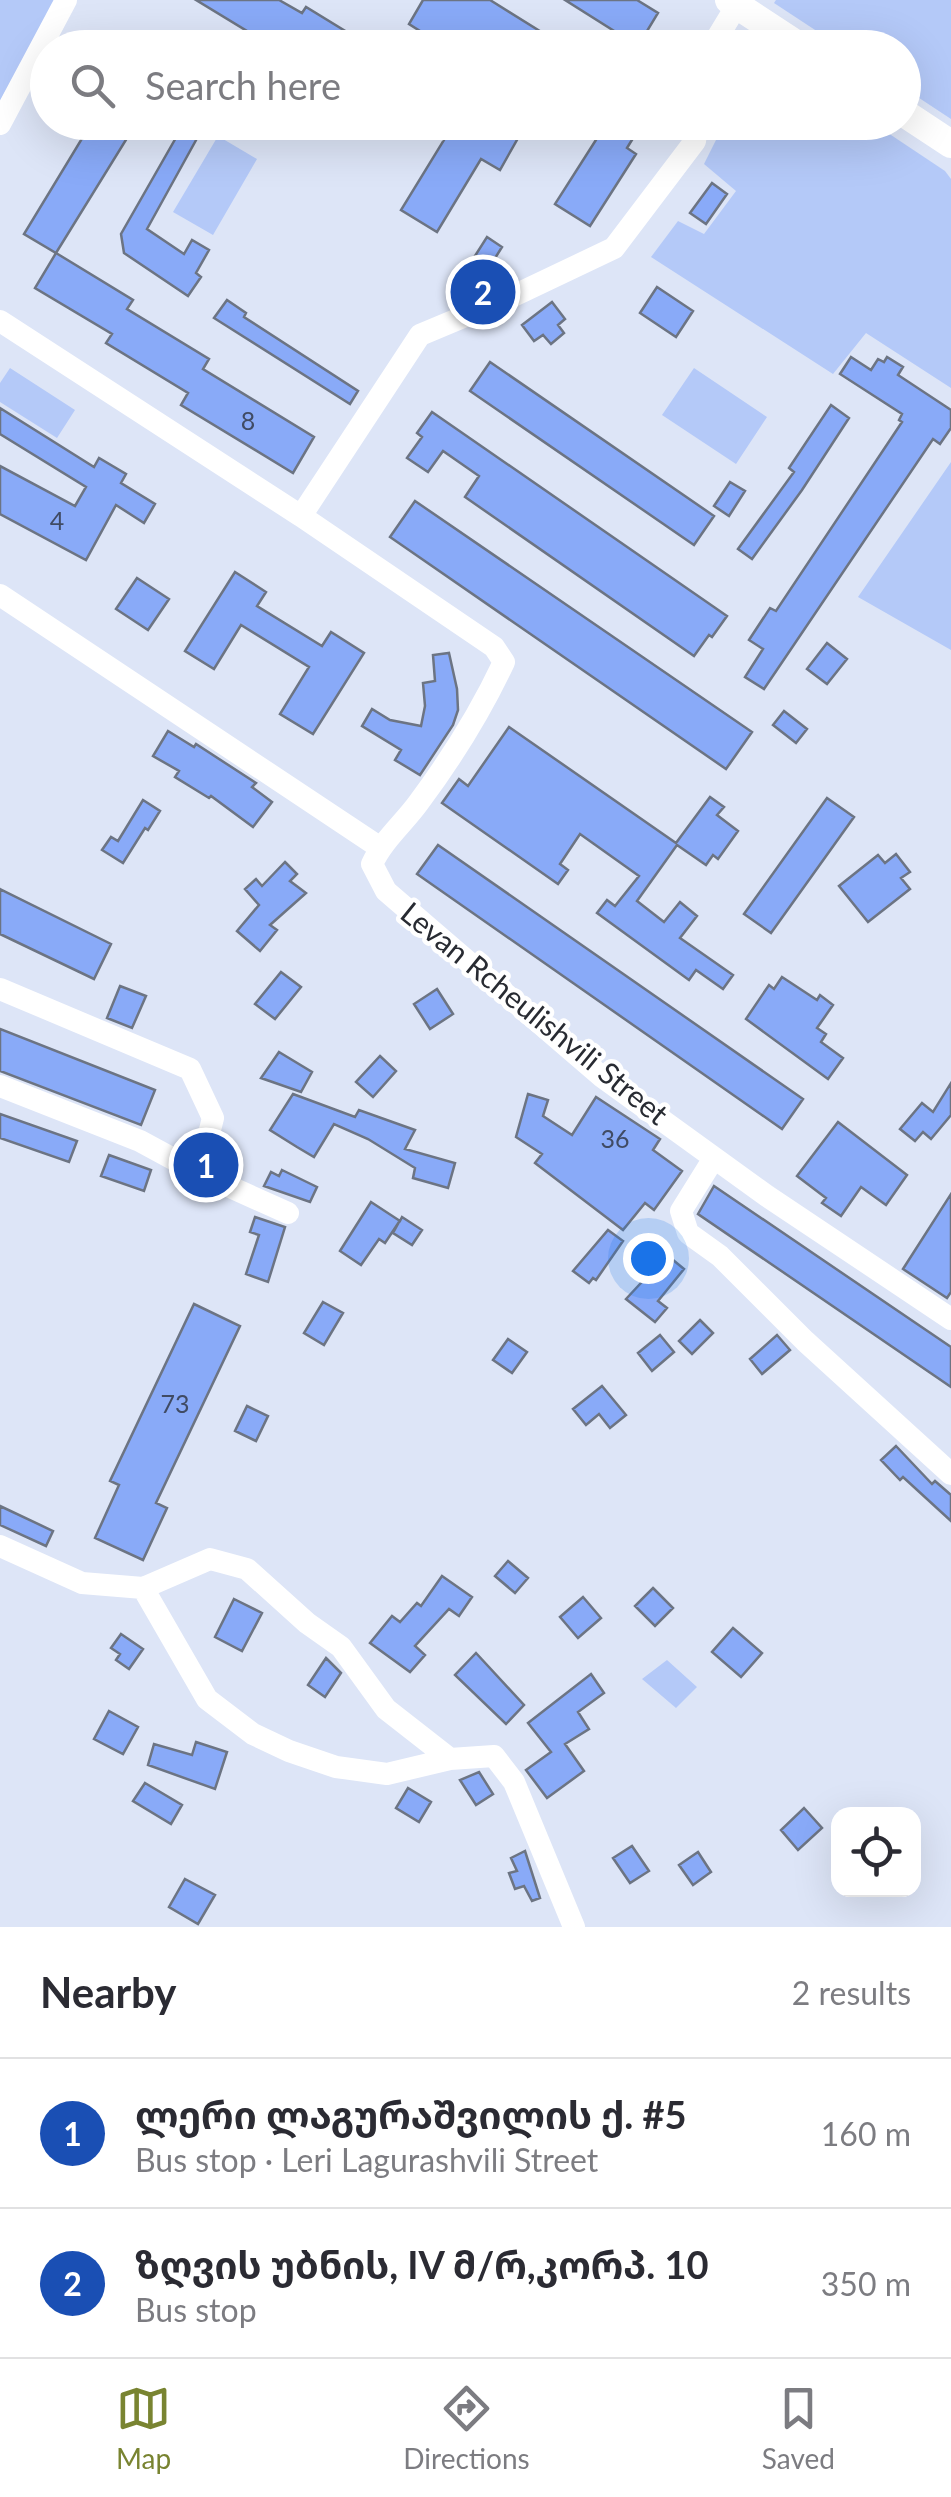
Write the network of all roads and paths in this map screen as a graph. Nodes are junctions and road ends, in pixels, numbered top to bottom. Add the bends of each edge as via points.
1 (66, 0) edge
2 (733, 3) edge
3 (50, 30) edge
4 (719, 30) edge
5 (774, 30) edge
6 (30, 68) edge
7 (0, 124) edge
8 (921, 124) edge
9 (696, 140) edge
10 (951, 144) edge
11 (0, 321) edge
12 (301, 516) junction
13 (0, 595) edge
14 (380, 848) junction
15 (0, 989) edge
16 (0, 1086) edge
17 (714, 1158) junction
18 (199, 1172) junction
19 (288, 1213) dead end
20 (951, 1319) edge
21 (951, 1474) edge
22 (0, 1546) edge
23 (143, 1588) junction
24 (450, 1759) junction
25 (574, 1927) edge

1 - 3 street
2 - 4 street
2 - 5 street
6 - 7 street
8 - 10 street
9 - 12 street via 614,248 420,335
11 - 12 street
12 - 14 street via 494,647 504,662 420,800
13 - 14 street
14 - 17 street, Levan Rcheulishvili Street via 372,864 386,891 601,1076
15 - 18 street via 190,1069 214,1118
16 - 18 street via 140,1141
17 - 20 street, Levan Rcheulishvili Street
17 - 21 street via 681,1211 688,1233
18 - 19 street
22 - 23 street via 82,1582
23 - 24 street via 208,1699 253,1734 336,1767 388,1774
23 - 24 street via 210,1559 247,1569 341,1646 386,1708
24 - 25 street via 494,1756 514,1782

